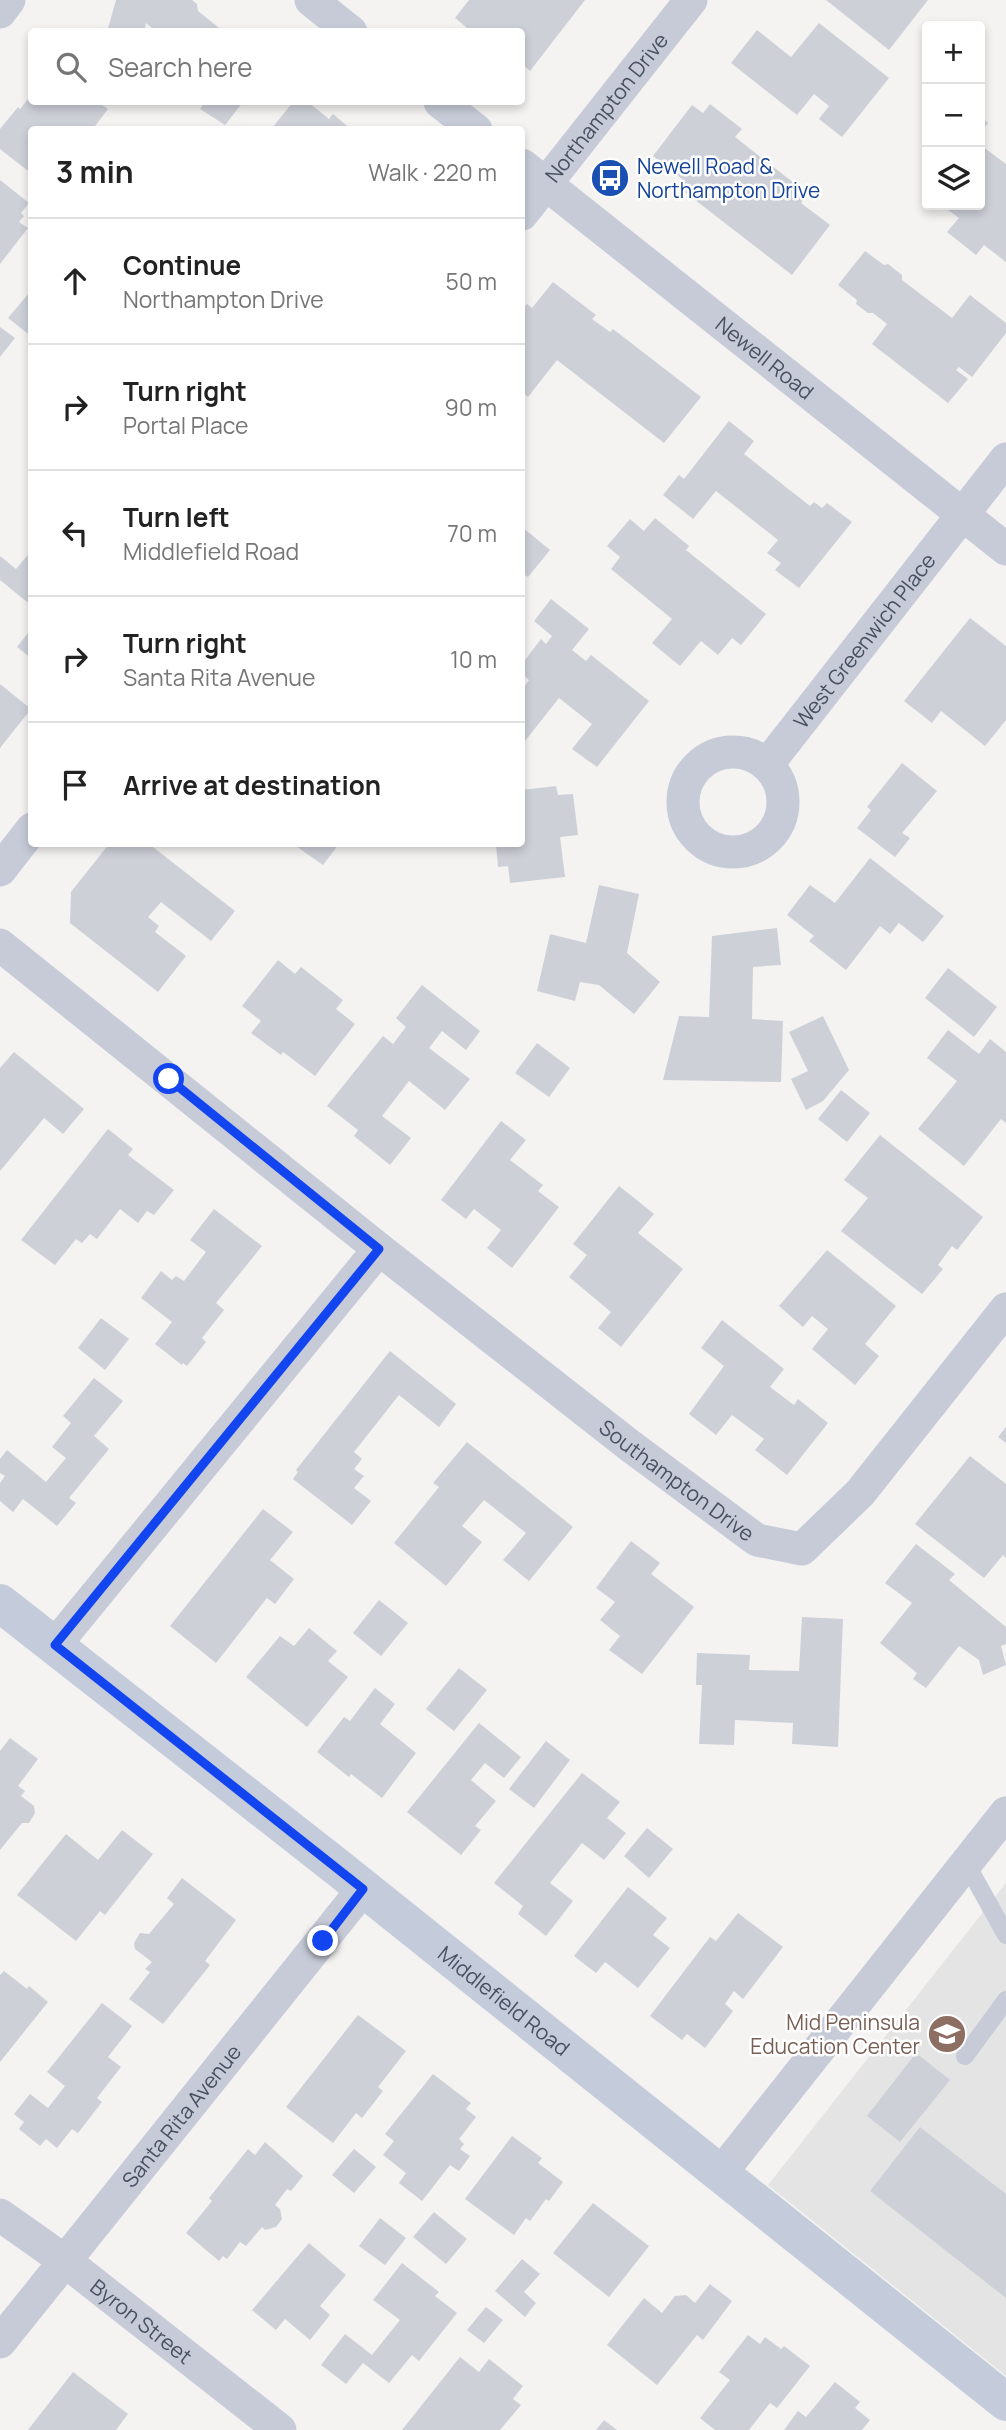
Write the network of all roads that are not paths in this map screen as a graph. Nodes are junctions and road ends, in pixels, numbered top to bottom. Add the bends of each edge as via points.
1 (9, 0) edge
2 (311, 0) edge
3 (691, 0) edge
4 (0, 12) edge
5 (346, 28) edge
6 (444, 105) edge
7 (470, 126) edge
8 (533, 175) edge
9 (525, 203) edge
10 (1006, 459) edge
11 (961, 515) junction
12 (1006, 550) edge
13 (767, 765) dead end
14 (28, 834) edge
15 (0, 870) edge
16 (0, 945) edge
17 (379, 1249) junction
18 (1006, 1309) edge
19 (0, 1603) edge
20 (55, 1645) junction
21 (1006, 1813) edge
22 (966, 1863) junction
23 (363, 1889) junction
24 (1006, 1935) edge
25 (1006, 2000) edge
26 (965, 2056) dead end
27 (721, 2173) junction
28 (0, 2216) edge
29 (65, 2261) junction
30 (0, 2342) edge
31 (1006, 2402) edge
32 (280, 2430) edge

1 - 4 street
2 - 5 street
3 - 8 street, Northampton Drive
6 - 7 street
8 - 9 street, Northampton Drive
8 - 11 street, Newell Road
10 - 11 street, West Greenwich Place
11 - 12 street, Newell Road
11 - 13 street, West Greenwich Place
14 - 15 street
16 - 17 street
17 - 18 street, Southampton Drive via 757,1540 802,1549 860,1493
17 - 20 street
19 - 20 main road, Middlefield Road
20 - 23 main road, Middlefield Road
21 - 22 street
22 - 24 lane
22 - 27 street
23 - 27 main road, Middlefield Road
23 - 29 street, Santa Rita Avenue
25 - 26 lane
27 - 31 main road, Middlefield Road
28 - 29 street, Byron Street
29 - 30 street, Santa Rita Avenue
29 - 32 street, Byron Street

